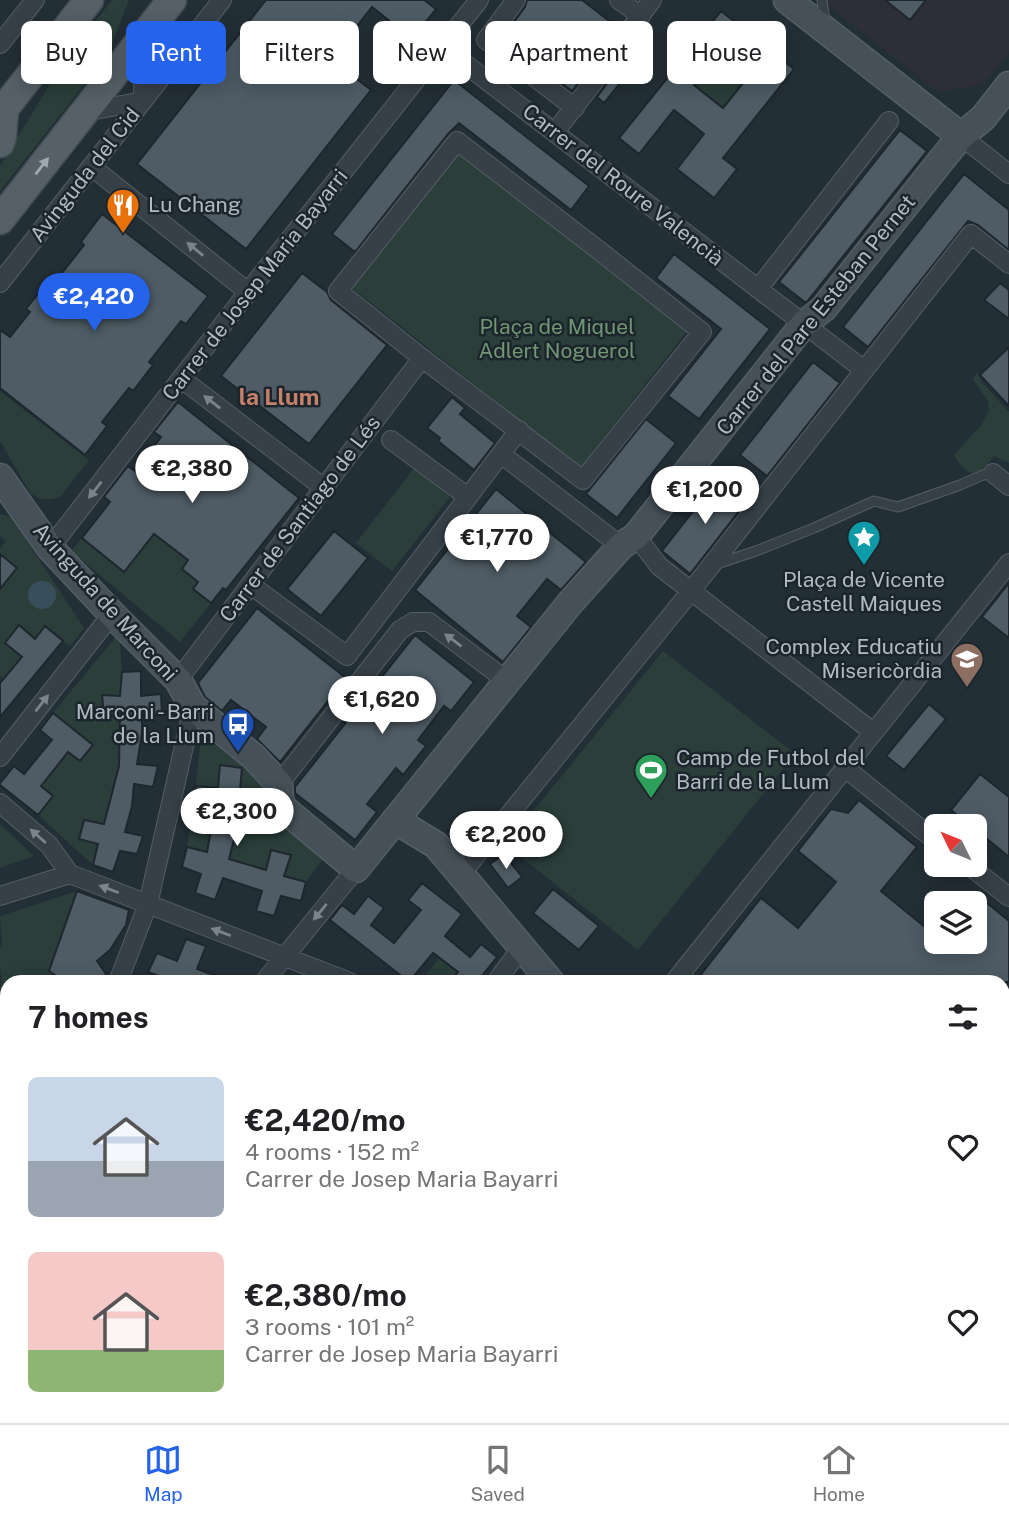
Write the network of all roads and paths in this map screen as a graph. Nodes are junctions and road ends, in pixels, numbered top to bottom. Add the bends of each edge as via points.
1 (35, 0) edge
2 (89, 0) edge
3 (155, 0) edge
4 (172, 0) edge
5 (222, 0) edge
6 (479, 0) edge
7 (516, 0) edge
8 (619, 0) edge
9 (652, 0) edge
10 (787, 0) edge
11 (822, 0) edge
12 (640, 16) junction
13 (149, 21) edge
14 (156, 21) edge
15 (463, 21) edge
16 (832, 36) junction
17 (0, 44) edge
18 (126, 59) edge
19 (471, 68) edge
20 (143, 84) edge
21 (414, 84) edge
22 (1009, 85) edge
23 (143, 101) junction
24 (575, 108) junction
25 (2, 111) edge
26 (84, 112) junction
27 (889, 121) dead end
28 (555, 132) junction
29 (961, 136) junction
30 (0, 143) edge
31 (92, 167) junction
32 (1009, 174) edge
33 (0, 220) edge
34 (1009, 264) edge
35 (0, 283) edge
36 (758, 289) junction
37 (248, 292) junction
38 (804, 324) junction
39 (422, 358) junction
40 (864, 370) junction
41 (182, 379) junction
42 (519, 430) junction
43 (391, 440) dead end
44 (501, 454) junction
45 (993, 473) joint
46 (0, 477) edge
47 (1009, 486) edge
48 (324, 488) junction
49 (468, 497) junction
50 (628, 541) junction
51 (50, 548) junction
52 (1009, 564) edge
53 (251, 585) junction
54 (691, 590) junction
55 (112, 614) junction
56 (178, 680) junction
57 (507, 681) junction
58 (193, 707) junction
59 (873, 732) junction
60 (0, 757) edge
61 (844, 767) junction
62 (279, 784) junction
63 (0, 803) edge
64 (395, 820) junction
65 (924, 831) edge
66 (356, 869) junction
67 (69, 874) junction
68 (461, 874) junction
69 (984, 877) edge
70 (0, 897) edge
71 (1009, 897) edge
72 (148, 904) junction
73 (522, 947) junction
74 (284, 957) junction
75 (121, 975) edge
76 (270, 975) edge
77 (332, 975) edge
78 (501, 975) edge
79 (545, 975) edge
80 (680, 975) edge

1 - 17 street
2 - 25 main road
3 - 13 main road
4 - 14 main road, Avinguda del Cid
5 - 23 street, Avinguda del Cid
6 - 15 street, Carrer de Josep Maria Bayarri
7 - 24 street, Carrer del Roure Valencià via 486,40
8 - 12 street
9 - 12 street
10 - 16 street
11 - 16 lane
12 - 24 street
16 - 29 street
18 - 26 main road, Avinguda del Cid
19 - 28 street, Carrer del Roure Valencià
20 - 23 street
21 - 37 street, Carrer de Josep Maria Bayarri
22 - 29 street, Carrer del Pare Esteban Pernet via 983,118
23 - 26 street
23 - 31 street, Avinguda del Cid
24 - 28 street
25 - 30 main road
33 -> 26 main road, Avinguda del Cid
27 - 36 street
28 - 36 street, Carrer del Roure Valencià
29 - 32 street
29 - 38 street, Carrer del Pare Esteban Pernet via 824,308
31 - 35 street, Avinguda del Cid
37 -> 31 street
34 - 40 street via 971,234
36 - 38 street, Carrer del Roure Valencià
37 - 41 street, Carrer de Josep Maria Bayarri
38 - 40 street, Carrer del Roure Valencià
38 - 50 street, Carrer del Pare Esteban Pernet
39 - 42 street
39 - 42 street via 338,291 457,141 702,332 583,480
39 - 48 street, Carrer de Santiago de Lés
40 - 54 street
48 -> 41 street
41 -> 51 street, Carrer de Josep Maria Bayarri
42 - 44 street
43 - 49 street
44 - 49 street
44 - 50 street
45 - 47 street
45 - 54 lane via 898,507 874,501 713,565
46 - 51 street, Avinguda de Marconi
48 - 53 street, Carrer de Santiago de Lés
49 - 53 street via 347,656
50 - 54 street
50 - 57 street, Carrer del Pare Esteban Pernet
51 - 55 street, Avinguda de Marconi
52 - 59 street
53 - 56 street, Carrer de Santiago de Lés
54 - 59 street
54 - 68 street
55 - 56 street, Avinguda de Marconi
60 -> 55 street
56 - 58 street, Avinguda de Marconi
57 -> 62 street via 429,622 413,622 400,630
57 - 64 street, Carrer del Pare Esteban Pernet
58 - 62 street, Avinguda de Marconi
58 - 72 street
59 - 61 street
61 - 65 street
61 - 80 street
62 - 66 street, Avinguda de Marconi via 283,808
67 -> 63 street via 49,845
64 - 66 street, Carrer del Pare Esteban Pernet
64 - 68 street via 436,845
66 -> 74 street
67 - 70 street
72 -> 67 street
68 - 73 street
69 - 71 street
74 -> 72 street
72 - 75 street
73 - 78 street
73 - 79 street
74 - 76 street
74 - 77 street

